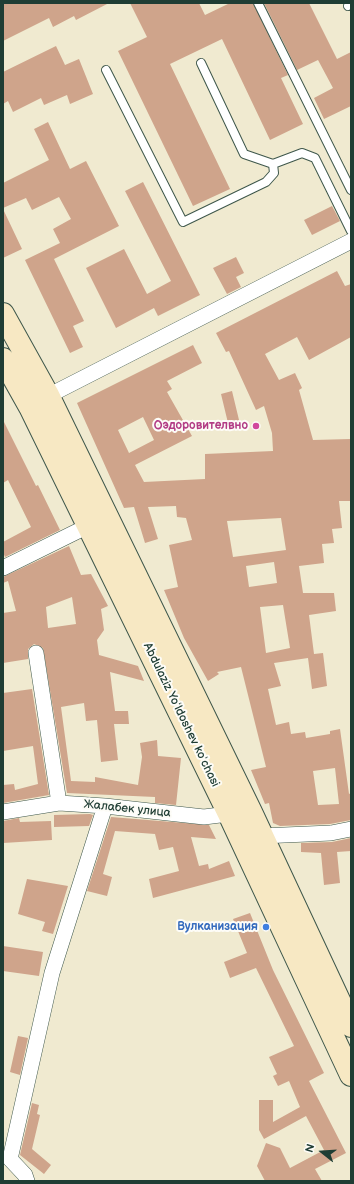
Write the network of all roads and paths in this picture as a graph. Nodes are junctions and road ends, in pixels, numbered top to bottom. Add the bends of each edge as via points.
1 (258, 3) edge
2 (201, 63) dead end
3 (106, 70) dead end
4 (274, 164) junction
5 (351, 190) edge
6 (351, 231) edge
7 (351, 241) edge
8 (3, 314) edge
9 (3, 360) edge
10 (48, 395) junction
11 (30, 407) junction
12 (88, 526) junction
13 (3, 568) edge
14 (36, 653) dead end
15 (59, 803) junction
16 (105, 806) junction
17 (3, 812) edge
18 (251, 812) junction
19 (229, 814) junction
20 (351, 829) edge
21 (251, 840) junction
22 (351, 1026) edge
23 (351, 1075) edge
24 (7, 1158) edge
25 (27, 1181) edge

1 - 5 lane
2 - 4 lane via 244,154
3 - 4 lane via 183,222 266,182 274,173
4 - 6 lane via 302,153 315,158
7 - 10 street
8 - 10 main road, Abdulaziz Yoʻldoshev koʻchasi
9 - 11 main road, Abdulaziz Yoʻldoshev koʻchasi
10 - 11 street
10 - 18 main road, Abdulaziz Yoʻldoshev koʻchasi
11 - 12 main road, Abdulaziz Yoʻldoshev koʻchasi
12 - 13 street
12 - 19 main road, Abdulaziz Yoʻldoshev koʻchasi
14 - 15 street
15 - 16 street, Жалабек улица
15 - 17 street, Жалабек улица
16 - 19 street, Жалабек улица via 204,817
16 - 24 street via 52,973
18 - 19 street, Жалабек улица
18 - 21 main road, Abdulaziz Yoʻldoshev koʻchasi
19 - 21 main road, Abdulaziz Yoʻldoshev koʻchasi
20 - 21 street
21 - 22 main road, Abdulaziz Yoʻldoshev koʻchasi
21 - 23 main road, Abdulaziz Yoʻldoshev koʻchasi
24 - 25 street via 26,1175

